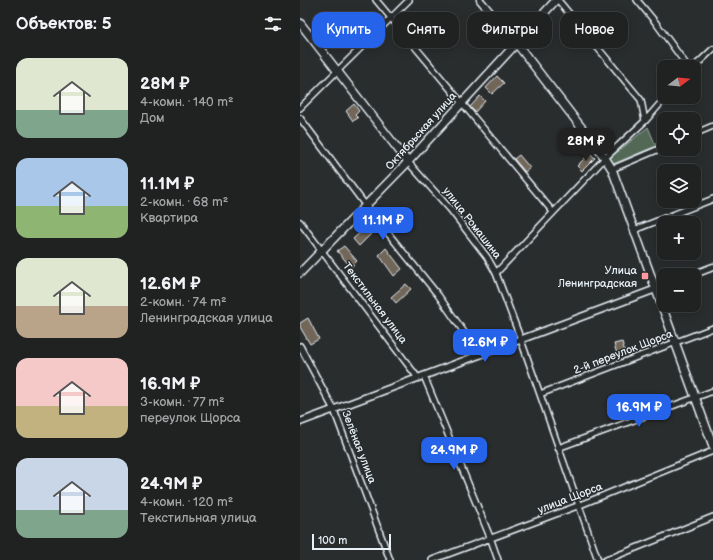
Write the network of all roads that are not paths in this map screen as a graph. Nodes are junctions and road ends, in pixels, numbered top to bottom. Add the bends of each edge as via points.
1 (376, 0) edge
2 (410, 0) edge
3 (480, 0) edge
4 (557, 0) edge
5 (637, 0) edge
6 (490, 12) edge
7 (546, 12) edge
8 (391, 18) junction
9 (300, 23) edge
10 (513, 48) edge
11 (520, 48) edge
12 (713, 49) edge
13 (683, 60) edge
14 (701, 60) edge
15 (337, 71) junction
16 (462, 102) junction
17 (660, 104) edge
18 (300, 108) edge
19 (300, 118) edge
20 (645, 121) junction
21 (713, 126) edge
22 (701, 131) edge
23 (657, 150) edge
24 (604, 158) junction
25 (408, 162) junction
26 (612, 169) junction
27 (713, 199) edge
28 (366, 206) junction
29 (553, 212) junction
30 (300, 222) edge
31 (634, 230) junction
32 (322, 250) junction
33 (713, 267) edge
34 (701, 272) edge
35 (300, 273) edge
36 (496, 273) junction
37 (655, 290) junction
38 (713, 328) edge
39 (521, 340) junction
40 (676, 343) junction
41 (300, 346) edge
42 (480, 355) junction
43 (421, 377) junction
44 (713, 391) edge
45 (540, 394) junction
46 (697, 398) junction
47 (334, 410) junction
48 (300, 422) edge
49 (713, 446) edge
50 (558, 448) junction
51 (713, 451) edge
52 (580, 505) junction
53 (713, 517) edge
54 (490, 537) junction
55 (390, 560) edge
56 (432, 560) edge
57 (498, 560) edge
58 (598, 560) edge
59 (606, 560) edge

1 - 8 street
2 - 8 street
3 - 6 street
4 - 7 main road, Октябрьская улица
4 - 20 street via 641,100
5 - 13 street
8 - 15 street
8 - 16 street
9 - 15 main road, улица Ромашина
10 - 16 main road, Октябрьская улица
11 - 24 main road
12 - 14 street
15 - 18 street
15 - 25 main road, улица Ромашина
16 - 25 main road, Октябрьская улица
16 - 29 street
17 - 20 street
19 - 28 street
20 - 24 street
21 - 22 street
23 - 26 street
24 - 26 main road
24 - 29 street
25 - 28 main road, Октябрьская улица
25 - 36 street, улица Ромашина via 450,209 487,256
26 - 31 main road
27 - 31 street
28 - 32 main road, Октябрьская улица
28 - 42 street via 438,295
29 - 36 street
30 - 32 street, Текстильная улица
31 - 37 main road
32 - 35 main road, Октябрьская улица
32 - 43 street, Текстильная улица
33 - 34 street
36 - 39 street, улица Ромашина
37 - 39 street
37 - 40 main road
38 - 40 street, 2-й переулок Щорса
39 - 42 street
39 - 45 street, улица Ромашина
40 - 45 street, 2-й переулок Щорса
40 - 46 main road
41 - 47 street, Зелёная улица
42 - 43 street
43 - 47 street
43 - 54 street, Текстильная улица
44 - 46 street
45 - 50 street, улица Ромашина
46 - 49 main road
46 - 50 street
47 - 48 street
47 - 55 street, Зелёная улица
50 - 52 street, улица Ромашина
51 - 52 street, улица Щорса
52 - 54 street, улица Щорса
52 - 58 street, улица Ромашина
53 - 59 street
54 - 56 street, улица Щорса
54 - 57 street, Текстильная улица

